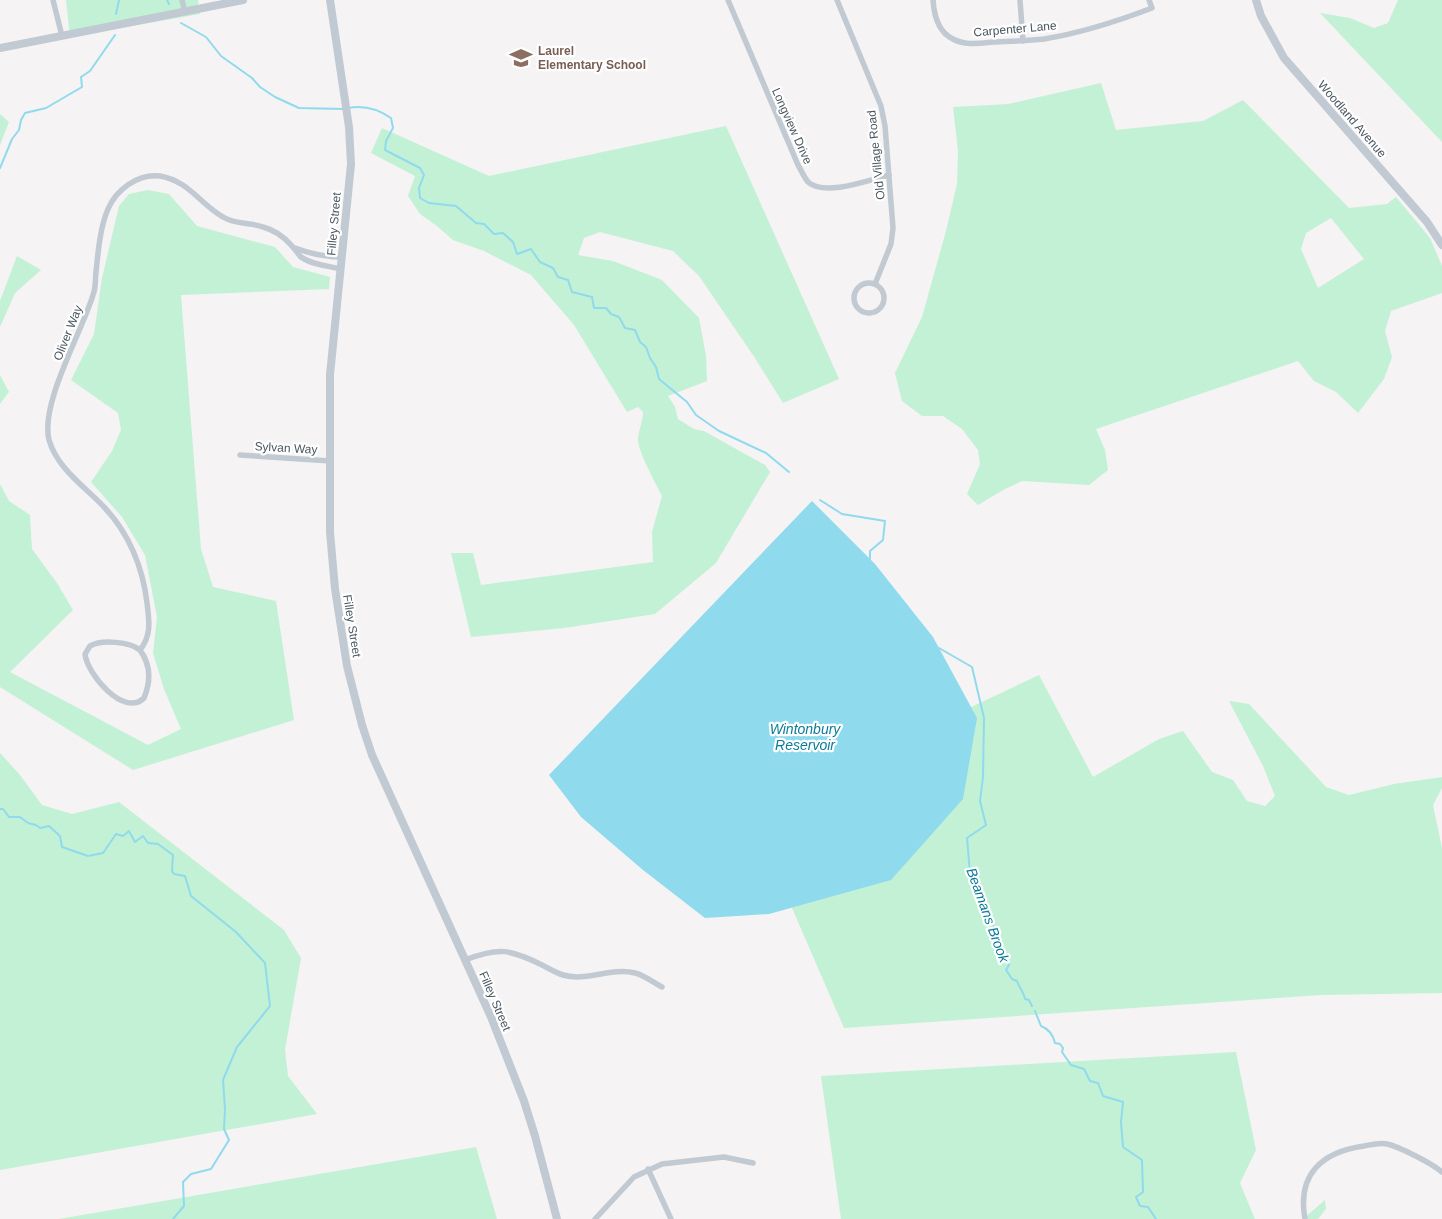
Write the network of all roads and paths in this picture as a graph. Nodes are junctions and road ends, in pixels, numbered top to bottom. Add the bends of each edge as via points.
1 (53, 0) edge
2 (182, 0) edge
3 (243, 0) edge
4 (330, 0) edge
5 (728, 0) edge
6 (837, 0) edge
7 (933, 0) edge
8 (1020, 0) edge
9 (1149, 0) edge
10 (1256, 0) edge
11 (185, 12) junction
12 (62, 36) junction
13 (1023, 41) junction
14 (0, 48) edge
15 (889, 175) junction
16 (1442, 245) edge
17 (293, 247) junction
18 (342, 257) junction
19 (342, 269) junction
20 (875, 284) junction
21 (240, 455) dead end
22 (330, 460) junction
23 (140, 650) junction
24 (465, 960) junction
25 (662, 987) dead end
26 (752, 1163) dead end
27 (648, 1170) junction
28 (1442, 1172) edge
29 (557, 1219) edge
30 (595, 1219) edge
31 (671, 1219) edge
32 (1305, 1219) edge

1 - 12 street
2 - 11 street
3 - 11 street
4 - 18 street, Filley Street via 351,164
5 - 15 street, Longview Drive via 808,182 830,189
6 - 15 street, Old Village Road via 881,106
7 - 13 street, Carpenter Lane via 942,30 960,43
8 - 13 street
9 - 13 street, Carpenter Lane via 1152,8 1070,34
10 - 16 street, Woodland Avenue via 1284,58 1427,222
11 - 12 street
12 - 14 street
15 - 20 street, Old Village Road via 891,244
17 - 18 street, Oliver Way via 310,254
17 - 19 street, Oliver Way via 311,262
17 - 23 street, Oliver Way via 282,236 262,226 233,222 221,216 190,189 159,176 132,182 118,193 108,209 98,250 94,293 57,384 47,424 49,440 57,457 122,529 138,564 150,627
18 - 19 street, Filley Street
19 - 22 street, Filley Street via 330,375
20 - 20 street via 883,291 884,302 878,311 864,313 856,307 855,293 866,283
21 - 22 street, Sylvan Way
22 - 24 street, Filley Street via 330,532 335,590 347,666 362,725 372,755
23 - 23 street via 148,663 149,676 145,696 136,704 123,701 104,688 85,656 89,646 96,643 128,645
24 - 25 street via 484,953 504,951 519,954 562,975 576,977 619,970 637,973
24 - 29 street, Filley Street via 524,1101
26 - 27 street via 724,1156 662,1164
27 - 30 street via 634,1177
27 - 31 street
28 - 32 street via 1432,1164 1386,1143 1346,1148 1318,1163 1306,1184

